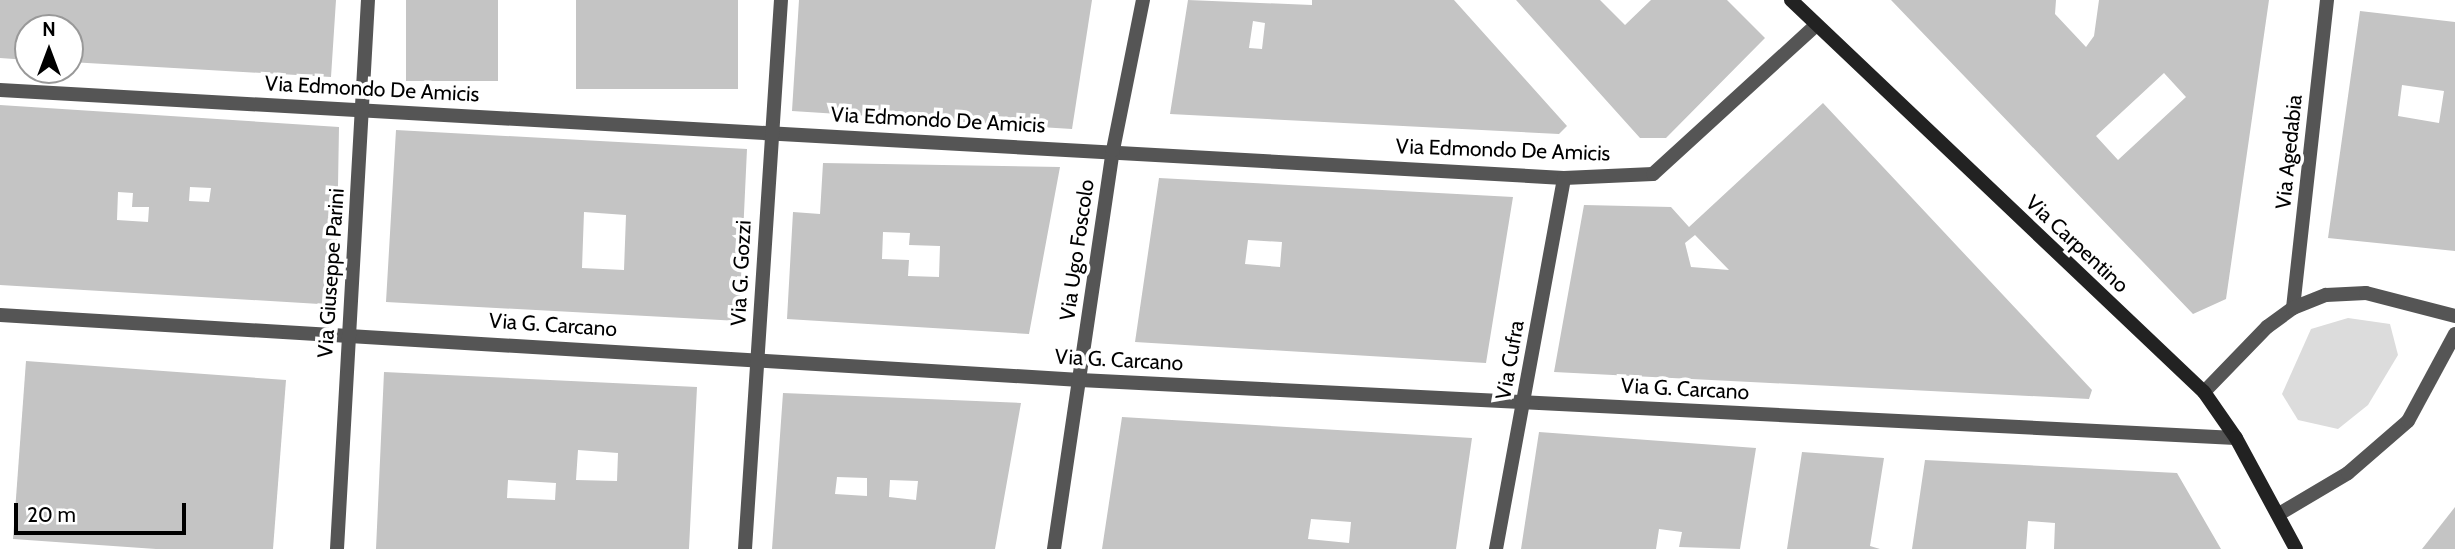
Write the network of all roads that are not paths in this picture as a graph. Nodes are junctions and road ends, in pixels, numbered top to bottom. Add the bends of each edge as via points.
1 (368, 0) edge
2 (781, 0) edge
3 (1143, 0) edge
4 (1791, 0) edge
5 (2327, 0) edge
6 (1816, 25) junction
7 (0, 90) edge
8 (362, 109) junction
9 (771, 132) junction
10 (1113, 150) junction
11 (1564, 178) junction
12 (2293, 308) junction
13 (0, 315) edge
14 (2455, 316) edge
15 (348, 333) junction
16 (2455, 334) edge
17 (757, 359) junction
18 (1080, 380) junction
19 (2204, 392) junction
20 (1523, 402) junction
21 (2236, 438) junction
22 (2279, 514) junction
23 (337, 549) edge
24 (745, 549) edge
25 (1054, 549) edge
26 (1496, 549) edge
27 (2295, 549) edge

1 - 8 street, Via Giuseppe Parini
2 - 9 street, Via G. Gozzi
3 - 10 street, Via Ugo Foscolo
4 - 6 street, Via Carpentino
5 - 12 street, Via Agedabia
6 - 11 street, Via Edmondo De Amicis via 1653,174
6 - 19 street, Via Carpentino
7 - 8 street, Via Edmondo De Amicis
8 - 9 street, Via Edmondo De Amicis
8 - 15 street, Via Giuseppe Parini
9 - 10 street, Via Edmondo De Amicis
9 - 17 street, Via G. Gozzi
10 - 11 street, Via Edmondo De Amicis
10 - 18 street, Via Ugo Foscolo
11 - 20 street, Via Cufra
12 - 14 street via 2326,295 2366,293
12 - 19 street via 2267,327
13 - 15 street, Via G. Carcano
15 - 17 street, Via G. Carcano
15 - 23 street, Via Giuseppe Parini
16 - 22 street via 2408,421 2348,473
17 - 18 street, Via G. Carcano
17 - 24 street, Via G. Gozzi
18 - 20 street, Via G. Carcano
18 - 25 street, Via Ugo Foscolo
19 - 21 street, Via Carpentino
20 - 21 street, Via G. Carcano
20 - 26 street, Via Cufra
21 - 22 street, Via Carpentino
22 - 27 street, Via Carpentino

